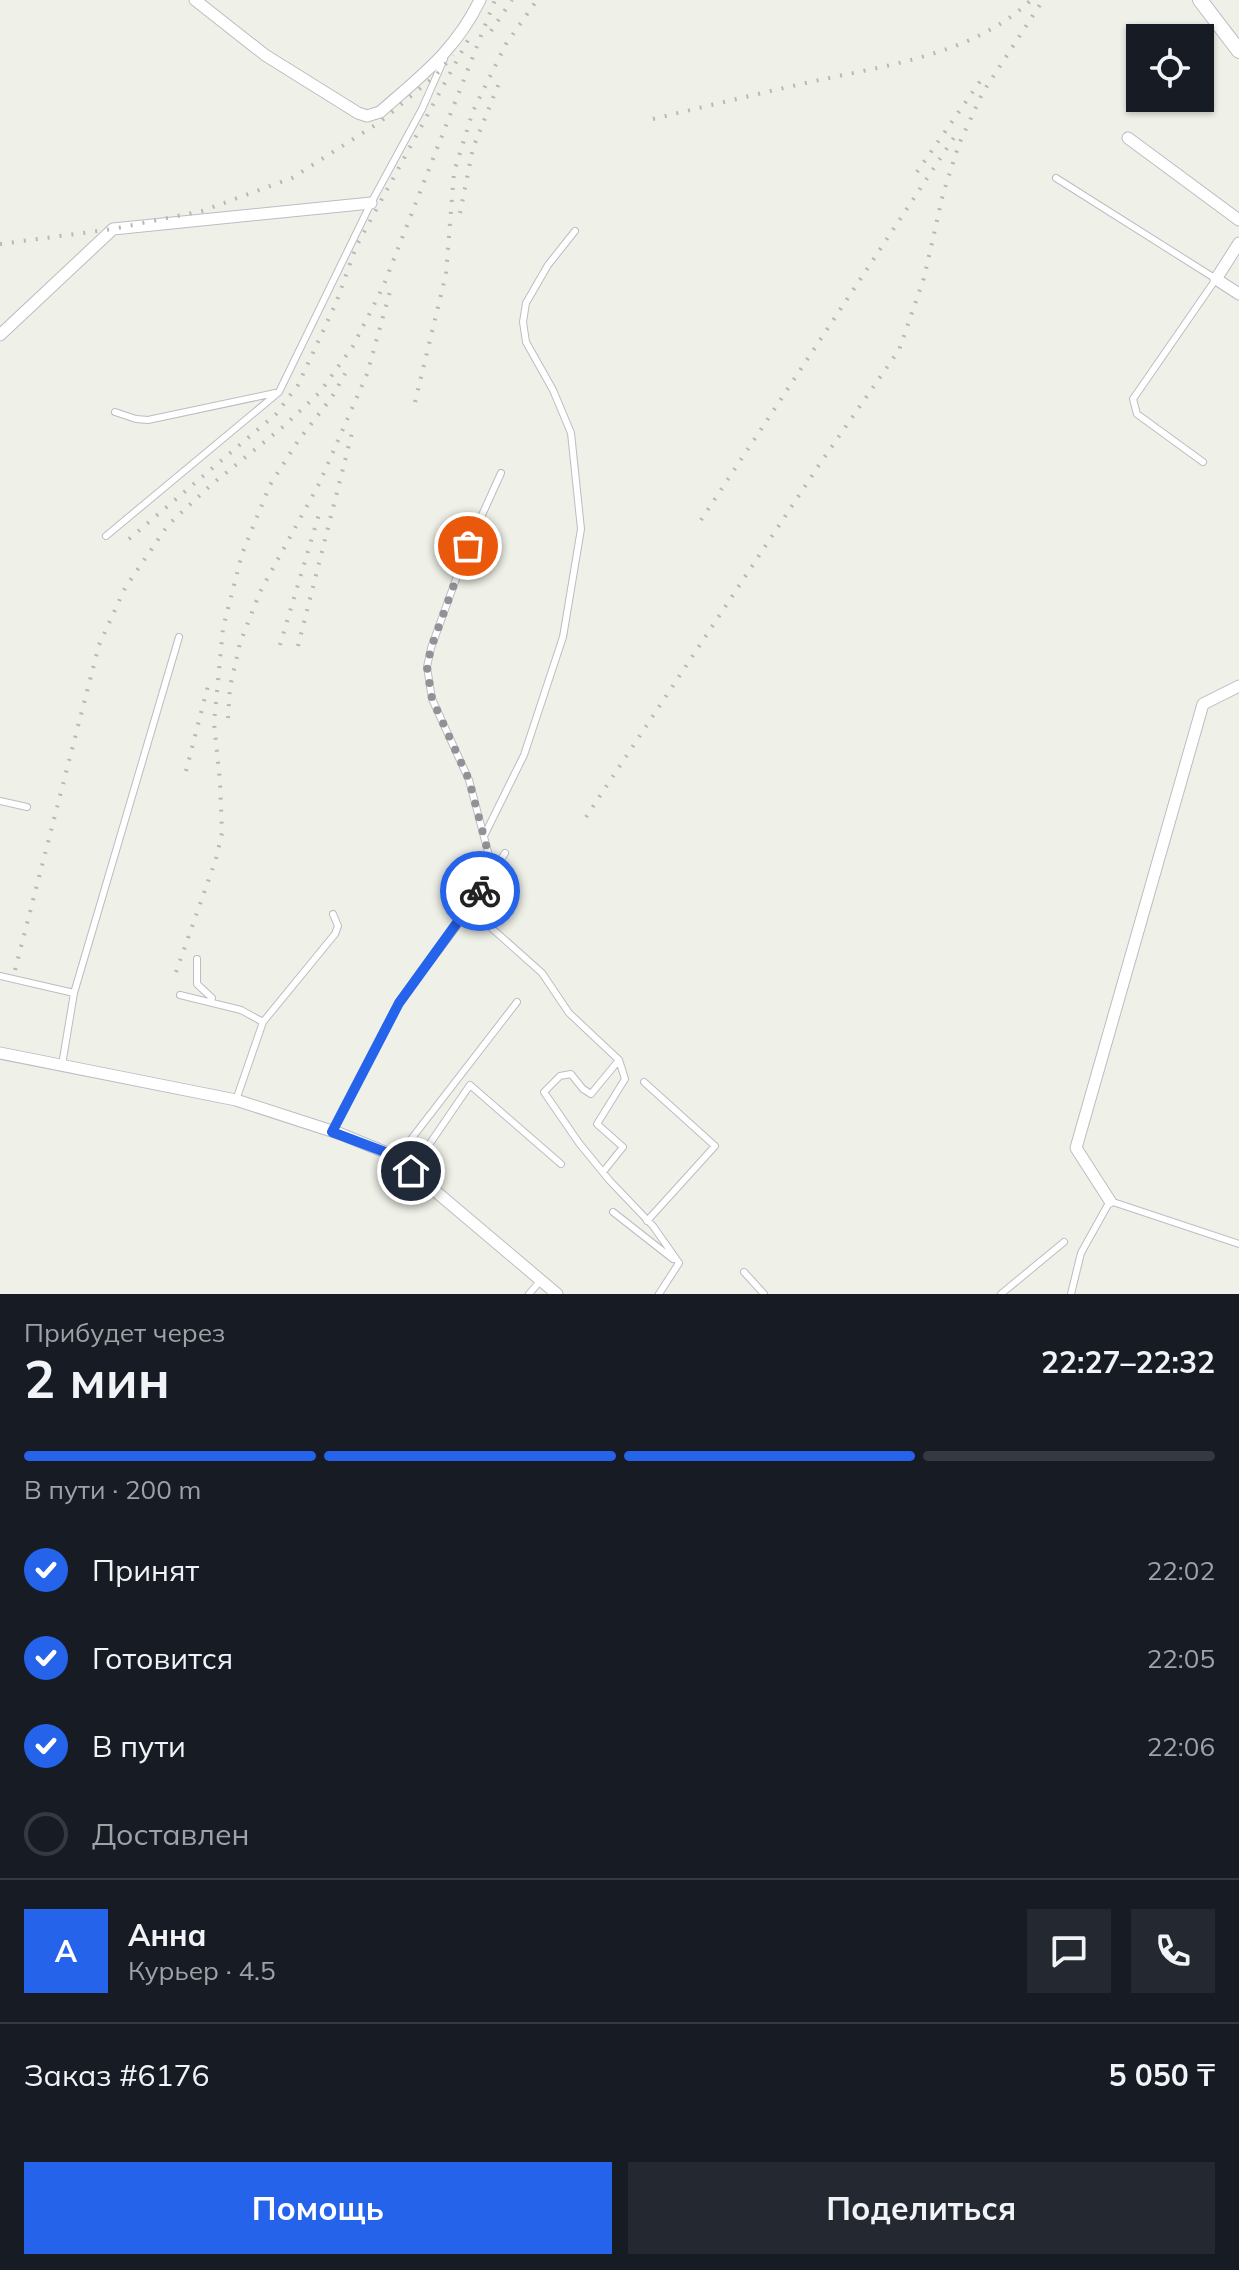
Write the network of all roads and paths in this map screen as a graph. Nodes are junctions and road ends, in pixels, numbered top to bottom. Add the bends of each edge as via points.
1 (195, 0) edge
2 (480, 0) edge
3 (1200, 0) edge
4 (1239, 51) edge
5 (448, 52) junction
6 (1128, 138) dead end
7 (1056, 178) dead end
8 (371, 203) junction
9 (1239, 220) edge
10 (575, 231) dead end
11 (1239, 243) edge
12 (1216, 279) junction
13 (1239, 294) edge
14 (0, 335) edge
15 (279, 392) junction
16 (115, 412) dead end
17 (1203, 462) dead end
18 (501, 473) dead end
19 (106, 536) dead end
20 (179, 637) dead end
21 (1239, 686) edge
22 (0, 801) edge
23 (27, 807) dead end
24 (484, 836) junction
25 (505, 853) dead end
26 (493, 871) junction
27 (469, 908) junction
28 (333, 914) dead end
29 (197, 959) dead end
30 (0, 976) edge
31 (74, 993) junction
32 (180, 995) dead end
33 (218, 1002) junction
34 (517, 1002) dead end
35 (263, 1022) junction
36 (0, 1053) edge
37 (619, 1060) junction
38 (62, 1065) junction
39 (644, 1082) dead end
40 (236, 1100) junction
41 (332, 1132) junction
42 (395, 1160) junction
43 (561, 1164) dead end
44 (411, 1171) junction
45 (603, 1172) junction
46 (1110, 1201) junction
47 (613, 1212) dead end
48 (647, 1221) junction
49 (1064, 1242) dead end
50 (1239, 1244) edge
51 (679, 1263) junction
52 (744, 1272) dead end
53 (541, 1280) junction
54 (529, 1294) edge
55 (557, 1294) edge
56 (659, 1294) edge
57 (764, 1294) edge
58 (1001, 1294) edge
59 (1071, 1294) edge

1 - 5 street via 265,55 367,116 380,112
2 - 5 street
3 - 4 street
5 - 8 lane
6 - 9 street
7 - 12 lane
8 - 14 street via 113,229
8 - 15 lane
10 - 24 lane via 526,303 523,322 526,342 571,433 581,529 563,637 524,755
11 - 12 street
12 - 13 street
12 - 17 lane via 1133,399 1137,414
15 - 16 lane via 148,420
15 - 19 lane
18 - 24 lane via 468,546 427,667 432,699 469,780
20 - 31 lane
21 - 46 street via 1203,704 1076,1148
22 - 23 lane
24 - 26 lane
25 - 26 lane
26 - 27 lane
27 - 37 lane via 542,973 569,1013
27 - 41 lane via 399,1003
28 - 35 lane via 335,934
29 - 33 lane via 197,984
30 - 31 lane
31 - 38 lane
32 - 33 lane
33 - 35 lane
34 - 42 lane
35 - 40 lane
36 - 38 street
37 - 45 lane via 625,1079 597,1124 623,1147
37 - 45 lane via 591,1094 571,1074 560,1076 544,1092
38 - 40 street
39 - 48 lane via 715,1146
40 - 41 street
41 - 42 street
42 - 44 street
43 - 44 lane via 470,1085
44 - 53 street
45 - 48 lane
46 - 50 lane
46 - 59 lane via 1081,1253
47 - 51 lane
48 - 51 lane
49 - 58 lane
51 - 56 lane
52 - 57 lane
53 - 54 lane
53 - 55 street

